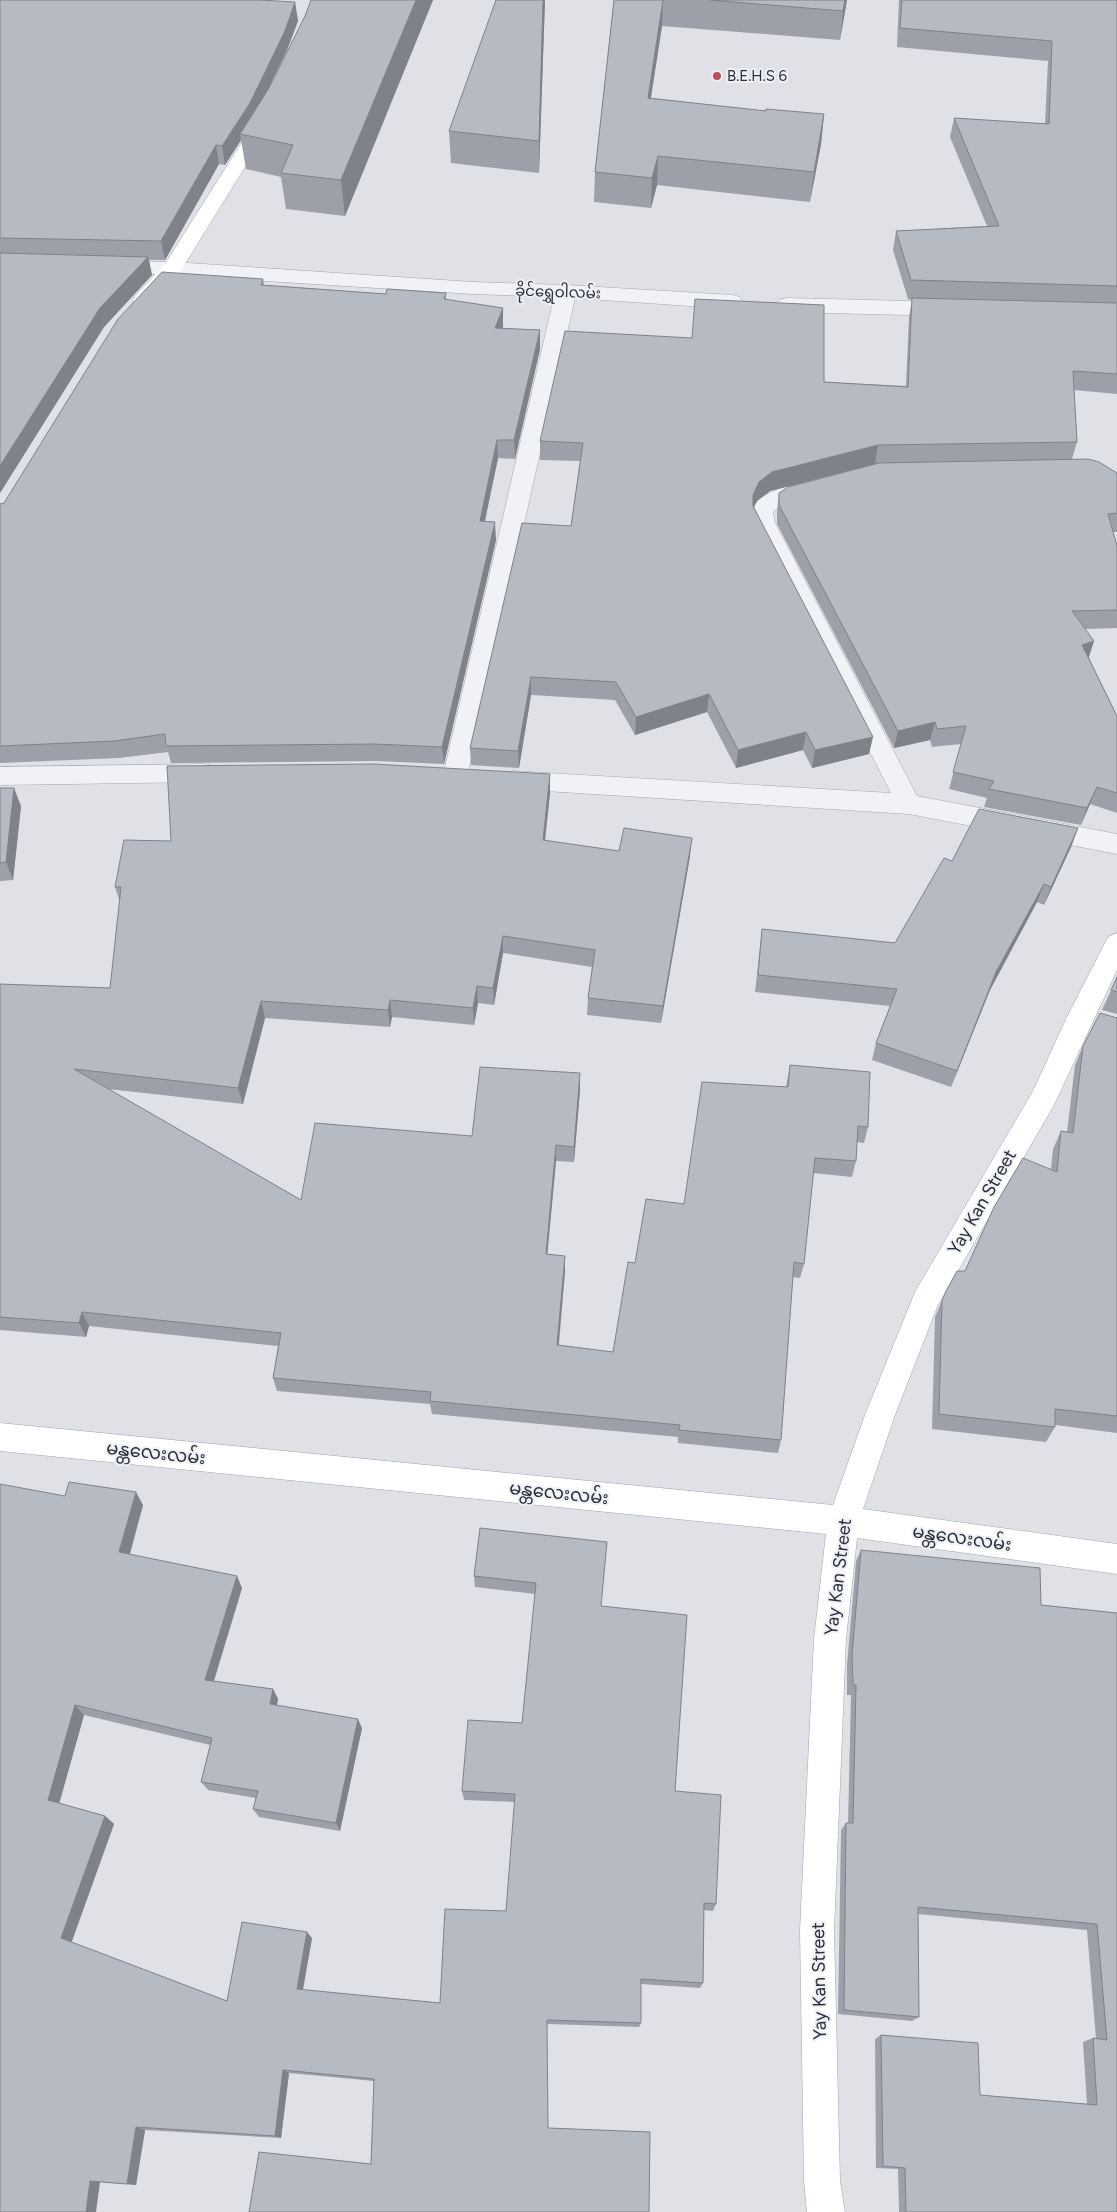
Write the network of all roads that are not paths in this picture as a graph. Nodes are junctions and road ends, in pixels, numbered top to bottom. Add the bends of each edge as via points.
1 (271, 107) edge
2 (96, 266) edge
3 (173, 268) junction
4 (566, 291) junction
5 (962, 310) edge
6 (133, 312) edge
7 (839, 482) edge
8 (232, 773) edge
9 (0, 776) edge
10 (909, 804) junction
11 (1117, 844) edge
12 (1117, 944) edge
13 (0, 1438) edge
14 (843, 1521) junction
15 (1117, 1559) edge
16 (826, 2212) edge

1 - 3 main road
2 - 3 street, ခိုင်ရွှေဝါလမ်း
3 - 4 street, ခိုင်ရွှေဝါလမ်း
3 - 6 main road
4 - 5 street, ခိုင်ရွှေဝါလမ်း via 757,303
4 - 10 street via 465,777
7 - 10 street via 766,504 762,512 764,524
8 - 9 street
10 - 11 street
12 - 14 main road, Yay Kan Street via 1094,1020 1044,1097 925,1301
13 - 14 main road, မန္တလေးလမ်း
14 - 15 main road, မန္တလေးလမ်း
14 - 16 main road, Yay Kan Street via 830,1638 817,1930 822,2181

